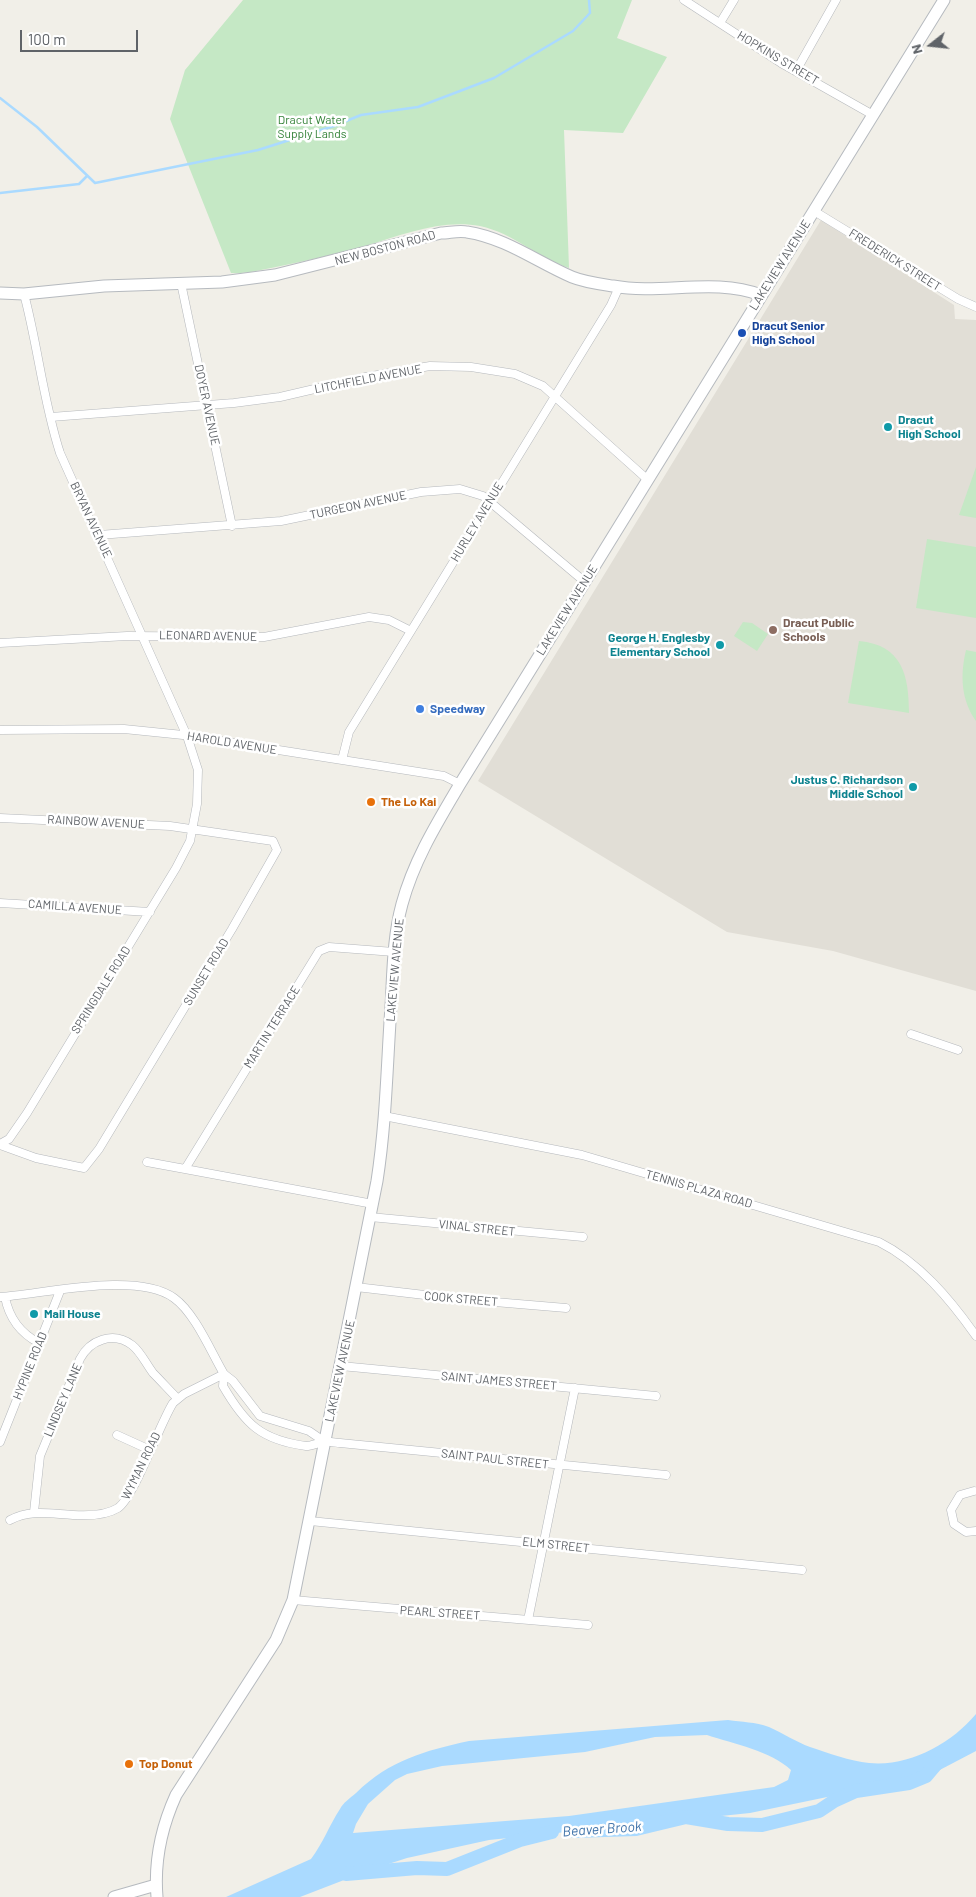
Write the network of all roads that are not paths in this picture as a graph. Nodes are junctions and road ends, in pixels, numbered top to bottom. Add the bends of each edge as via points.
1 (684, 0) edge
2 (734, 0) edge
3 (836, 0) edge
4 (944, 0) edge
5 (720, 23) junction
6 (796, 71) junction
7 (873, 115) junction
8 (814, 211) junction
9 (181, 283) junction
10 (619, 287) junction
11 (0, 293) edge
12 (24, 294) junction
13 (760, 295) junction
14 (976, 307) edge
15 (554, 396) junction
16 (207, 406) junction
17 (51, 417) junction
18 (648, 480) junction
19 (490, 501) junction
20 (232, 526) junction
21 (99, 535) junction
22 (585, 582) junction
23 (411, 631) junction
24 (142, 636) junction
25 (0, 643) edge
26 (0, 730) edge
27 (187, 736) junction
28 (342, 760) junction
29 (460, 784) junction
30 (0, 818) edge
31 (192, 829) junction
32 (0, 904) edge
33 (150, 912) junction
34 (394, 952) junction
35 (911, 1034) dead end
36 (958, 1050) dead end
37 (384, 1116) junction
38 (0, 1145) edge
39 (147, 1162) dead end
40 (185, 1169) junction
41 (373, 1204) junction
42 (370, 1217) junction
43 (583, 1237) dead end
44 (356, 1287) junction
45 (60, 1291) junction
46 (3, 1297) edge
47 (566, 1308) dead end
48 (976, 1336) edge
49 (39, 1343) junction
50 (341, 1366) junction
51 (224, 1374) junction
52 (575, 1388) junction
53 (656, 1396) dead end
54 (177, 1398) junction
55 (117, 1435) dead end
56 (0, 1440) edge
57 (325, 1442) junction
58 (150, 1450) junction
59 (559, 1465) junction
60 (666, 1475) dead end
61 (975, 1489) edge
62 (34, 1512) junction
63 (10, 1520) dead end
64 (310, 1521) junction
65 (976, 1531) edge
66 (544, 1544) junction
67 (802, 1570) dead end
68 (293, 1600) junction
69 (528, 1620) junction
70 (588, 1625) dead end
71 (156, 1885) junction
72 (114, 1897) edge
73 (157, 1897) edge

1 - 5 street, HOPKINS STREET
2 - 5 street
3 - 6 street
4 - 7 main road, LAKEVIEW AVENUE
5 - 6 street, HOPKINS STREET
6 - 7 street, HOPKINS STREET
7 - 8 main road, LAKEVIEW AVENUE
8 - 13 main road, LAKEVIEW AVENUE
8 - 14 street, FREDERICK STREET
9 - 10 main road, NEW BOSTON ROAD via 275,275 441,234 466,231 497,240 574,277
9 - 12 main road, NEW BOSTON ROAD
9 - 16 street, DOYER AVENUE
10 - 13 main road, NEW BOSTON ROAD via 649,290 724,287
10 - 15 street, HURLEY AVENUE
11 - 12 main road, NEW BOSTON ROAD
12 - 17 street, BRYAN AVENUE
13 - 18 main road, LAKEVIEW AVENUE
15 - 16 street, LITCHFIELD AVENUE via 543,386 515,374 471,367 430,366 280,397
15 - 18 street, LITCHFIELD AVENUE
15 - 19 street, HURLEY AVENUE
16 - 17 street, LITCHFIELD AVENUE
16 - 20 street, DOYER AVENUE
17 - 21 street, BRYAN AVENUE via 60,453
18 - 22 main road, LAKEVIEW AVENUE
19 - 20 street, TURGEON AVENUE via 478,493 453,488 281,522
19 - 22 street, TURGEON AVENUE
19 - 23 street, HURLEY AVENUE
20 - 21 street, TURGEON AVENUE
21 - 24 street, BRYAN AVENUE
22 - 29 main road, LAKEVIEW AVENUE
23 - 24 street, LEONARD AVENUE via 389,620 369,617 264,637
23 - 28 street, HURLEY AVENUE via 349,732
24 - 25 street, LEONARD AVENUE
24 - 27 street, BRYAN AVENUE
26 - 27 street, HAROLD AVENUE via 124,729
27 - 28 street, HAROLD AVENUE
27 - 31 street, BRYAN AVENUE via 198,770
28 - 29 street, HAROLD AVENUE via 444,776
29 - 34 main road, LAKEVIEW AVENUE via 414,869 400,915
30 - 31 street, RAINBOW AVENUE
31 - 33 street, SPRINGDALE ROAD via 190,841
31 - 38 street, SUNSET ROAD via 273,841 277,850 136,1089 99,1149 83,1168 36,1158
32 - 33 street, CAMILLA AVENUE
33 - 38 street, SPRINGDALE ROAD via 26,1113 9,1139
34 - 37 main road, LAKEVIEW AVENUE
34 - 40 street, MARTIN TERRACE via 329,947 319,951
35 - 36 street
37 - 41 main road, LAKEVIEW AVENUE
37 - 48 street, TENNIS PLAZA ROAD via 582,1155 879,1242 917,1268 960,1313
39 - 40 street
40 - 41 street
41 - 42 main road, LAKEVIEW AVENUE
42 - 43 street, VINAL STREET
42 - 44 main road, LAKEVIEW AVENUE
44 - 47 street, COOK STREET
44 - 50 main road, LAKEVIEW AVENUE
45 - 46 street
45 - 49 street, HYPINE ROAD
45 - 51 street via 134,1286 174,1297 187,1311
46 - 49 street via 18,1328
49 - 56 street, HYPINE ROAD
50 - 52 street, SAINT JAMES STREET
50 - 57 main road, LAKEVIEW AVENUE
51 - 54 street
51 - 57 street via 260,1416 309,1431
51 - 57 street via 223,1386 235,1407 253,1427 265,1435 309,1446
52 - 53 street, SAINT JAMES STREET
52 - 59 street
54 - 58 street, WYMAN ROAD
54 - 62 street, LINDSEY LANE via 126,1342 116,1338 105,1339 90,1346 80,1359 40,1456
55 - 58 street
57 - 59 street, SAINT PAUL STREET
57 - 64 main road, LAKEVIEW AVENUE
58 - 62 street, WYMAN ROAD via 130,1492 116,1509 85,1516
59 - 60 street, SAINT PAUL STREET
59 - 66 street
61 - 65 street via 960,1495 951,1510 954,1524 966,1532
62 - 63 street, WYMAN ROAD via 20,1514
64 - 66 street, ELM STREET
64 - 68 main road, LAKEVIEW AVENUE
66 - 67 street, ELM STREET
66 - 69 street
68 - 69 street, PEARL STREET
68 - 71 main road, LAKEVIEW AVENUE via 276,1640 176,1795 160,1838
69 - 70 street, PEARL STREET
71 - 72 main road
71 - 73 main road, LAKEVIEW AVENUE

